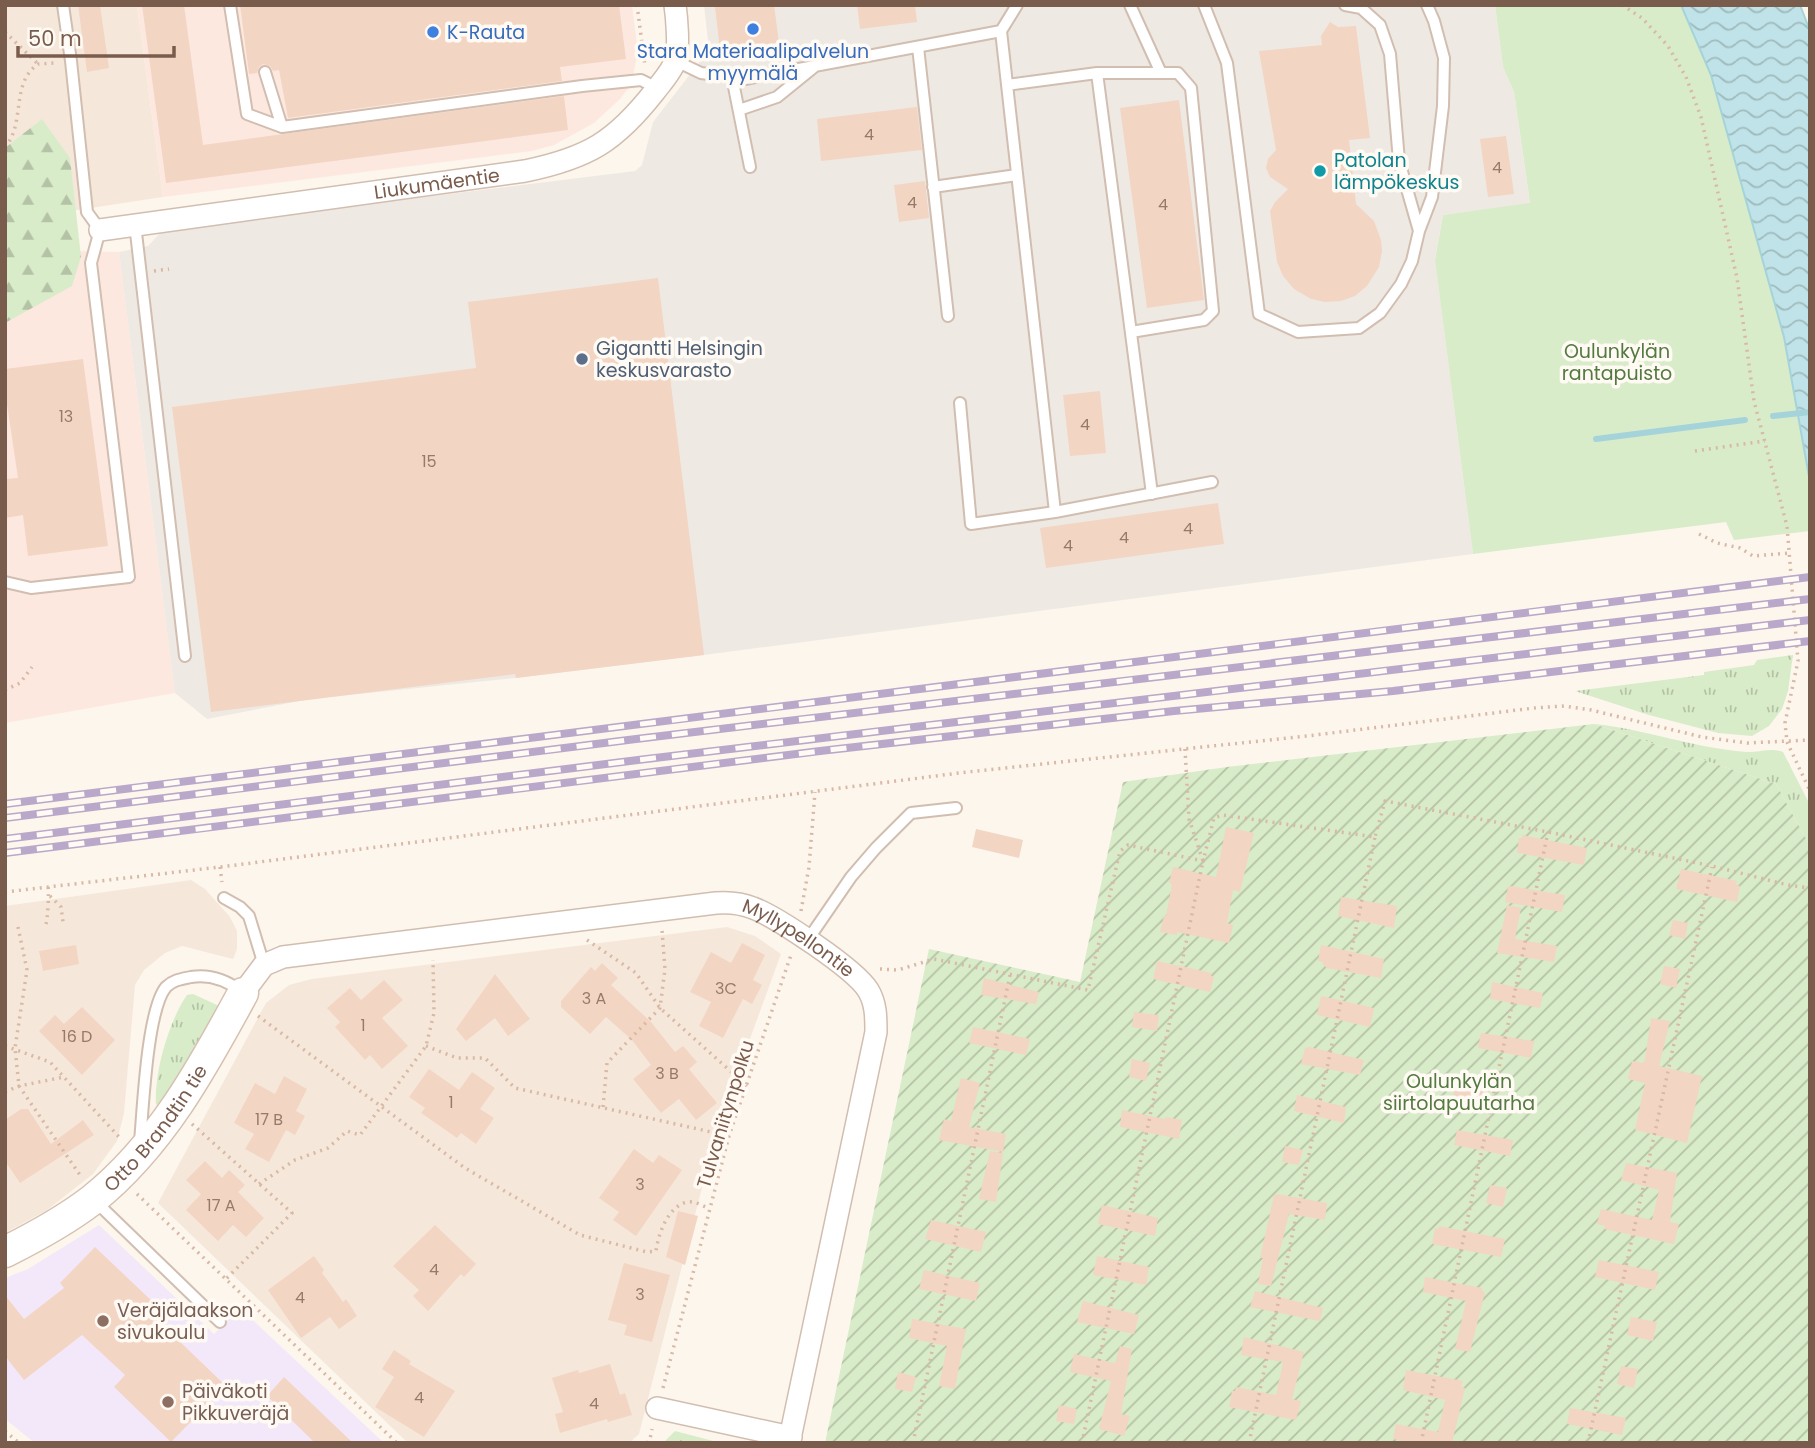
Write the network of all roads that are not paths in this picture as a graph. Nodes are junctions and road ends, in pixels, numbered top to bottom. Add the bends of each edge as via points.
1 (63, 5) edge
2 (230, 5) edge
3 (675, 5) edge
4 (1017, 5) edge
5 (1130, 5) edge
6 (1204, 5) edge
7 (1345, 5) edge
8 (1427, 5) edge
9 (1001, 32) junction
10 (918, 47) junction
11 (676, 61) junction
12 (816, 65) junction
13 (265, 72) dead end
14 (1097, 74) junction
15 (1161, 74) junction
16 (733, 77) junction
17 (1007, 85) junction
18 (657, 88) junction
19 (739, 110) junction
20 (282, 127) junction
21 (750, 167) dead end
22 (1017, 175) junction
23 (933, 187) junction
24 (135, 223) junction
25 (100, 230) junction
26 (1419, 231) junction
27 (948, 316) dead end
28 (1131, 332) junction
29 (960, 403) dead end
30 (1212, 482) dead end
31 (1152, 494) junction
32 (1055, 512) junction
33 (5, 582) edge
34 (185, 656) dead end
35 (956, 808) dead end
36 (225, 898) dead end
37 (802, 937) junction
38 (264, 965) junction
39 (248, 1003) junction
40 (130, 1146) junction
41 (90, 1192) junction
42 (5, 1252) edge
43 (220, 1322) dead end
44 (657, 1408) road end
45 (792, 1441) edge

1 - 25 lane via 86,212
2 - 20 lane via 247,114
3 - 11 street
4 - 9 lane
5 - 15 lane
6 - 26 lane via 1227,62 1259,314 1298,332 1359,328 1380,313 1401,284
7 - 26 lane via 1361,8 1380,25 1390,54 1399,160
8 - 26 lane via 1444,58 1443,106 1432,197
9 - 10 lane
9 - 17 lane
10 - 12 lane
10 - 23 lane
11 - 16 lane via 701,73
11 - 18 street, Liukumäentie
12 - 16 lane via 745,79
12 - 19 lane via 777,97
13 - 20 lane
14 - 15 lane
14 - 17 lane
14 - 28 lane
15 - 28 lane via 1178,74 1191,88 1213,311 1204,320
16 - 19 lane
17 - 22 lane
18 - 20 lane via 641,80 629,81
18 - 24 street, Liukumäentie via 618,133 562,163
19 - 21 lane
22 - 23 lane
22 - 32 lane
23 - 27 lane
24 - 25 street, Liukumäentie
24 - 34 lane
25 - 33 lane via 90,263 129,577 31,588
28 - 31 lane
29 - 32 lane via 971,524
30 - 31 lane
31 - 32 lane
35 - 37 lane via 911,813
36 - 38 lane via 249,916
37 - 38 street, Myllypellontie via 755,908 716,903 305,954
37 - 45 street, Myllypellontie via 858,977 877,1013
38 - 39 street, Otto Brandtin tie
39 - 40 street, Otto Brandtin tie via 173,1112
39 - 40 lane via 219,979 200,975 176,980 163,992 157,1003
40 - 41 street, Otto Brandtin tie via 117,1177
41 - 42 street, Otto Brandtin tie via 33,1238
41 - 43 lane
44 - 45 street

